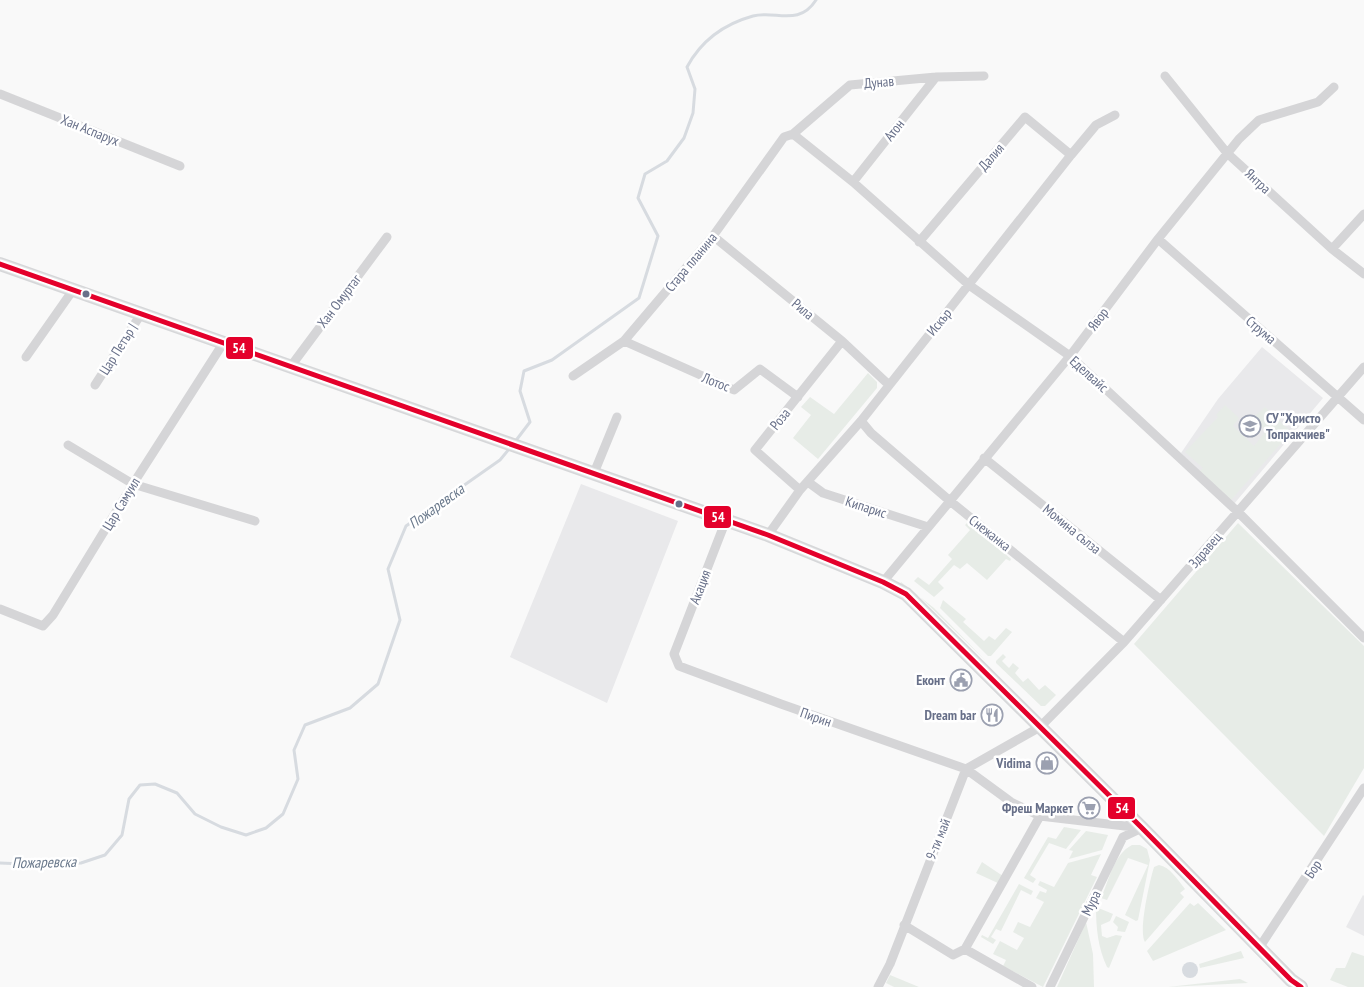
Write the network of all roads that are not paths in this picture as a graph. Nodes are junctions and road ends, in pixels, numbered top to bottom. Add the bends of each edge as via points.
1 (984, 76) dead end
2 (1165, 76) dead end
3 (936, 77) junction
4 (1334, 87) dead end
5 (0, 94) edge
6 (1115, 115) dead end
7 (793, 134) junction
8 (1227, 153) junction
9 (1071, 155) junction
10 (180, 166) dead end
11 (853, 182) junction
12 (1364, 214) edge
13 (713, 236) junction
14 (387, 237) dead end
15 (1158, 239) junction
16 (919, 242) junction
17 (1332, 249) junction
18 (0, 264) edge
19 (1364, 274) edge
20 (969, 285) junction
21 (73, 290) junction
22 (141, 314) junction
23 (624, 341) junction
24 (224, 342) junction
25 (842, 342) junction
26 (1070, 356) junction
27 (26, 357) dead end
28 (291, 366) junction
29 (1364, 366) edge
30 (573, 376) dead end
31 (95, 385) dead end
32 (890, 385) junction
33 (798, 397) junction
34 (1338, 398) junction
35 (617, 417) dead end
36 (861, 420) junction
37 (1364, 420) edge
38 (68, 445) dead end
39 (984, 458) junction
40 (594, 473) junction
41 (808, 482) junction
42 (133, 484) junction
43 (800, 490) junction
44 (950, 502) junction
45 (1238, 512) junction
46 (726, 520) junction
47 (254, 521) dead end
48 (928, 527) junction
49 (768, 535) junction
50 (883, 582) junction
51 (1161, 600) junction
52 (0, 610) edge
53 (1364, 638) edge
54 (1124, 642) junction
55 (674, 654) joint
56 (1040, 727) junction
57 (966, 769) junction
58 (1364, 788) edge
59 (1040, 816) junction
60 (1142, 828) junction
61 (904, 925) junction
62 (1259, 948) junction
63 (965, 949) junction
64 (878, 987) edge
65 (1032, 987) edge
66 (1050, 987) edge
67 (1301, 987) edge

1 - 3 street, Дунав
2 - 8 street, Янтра
3 - 7 street, Дунав via 850,85
3 - 11 street, Атон
4 - 8 street, Явор via 1318,102 1259,120
5 - 10 street, Хан Аспарух
6 - 9 street, Искър via 1096,125
7 - 11 street, Еделвайс
7 - 13 street, Стара планина via 784,136
8 - 15 street, Явор
8 - 17 street, Янтра
9 - 16 street, Далия via 1025,118
9 - 20 street, Искър
11 - 16 street, Еделвайс
12 - 17 street
13 - 23 street, Стара планина
13 - 25 street, Рила
14 - 28 street, Хан Омуртаг
15 - 26 street, Явор
15 - 34 street, Струма
16 - 20 street, Еделвайс
17 - 19 street, Янтра
18 - 21 street
20 - 26 street, Еделвайс
20 - 32 street, Искър
21 - 22 street
21 - 27 street
22 - 24 street
22 - 31 street, Цар Петър |
23 - 30 street, Стара планина
23 - 33 street, Лотос via 734,390 760,369
24 - 28 street
24 - 42 street, Цар Самуил
25 - 32 street, Рила
25 - 33 street, Роза
26 - 39 street, Явор
26 - 45 street, Еделвайс
28 - 40 street
29 - 34 street, Здравец
32 - 36 street, Искър
33 - 43 street, Роза via 755,450
34 - 37 street, Струма
34 - 45 street, Здравец
35 - 40 street
36 - 41 street, Искър
36 - 44 street, Снежанка via 871,433
38 - 42 street
39 - 44 street, Явор
39 - 51 street, Момина сълза
40 - 46 street
41 - 43 street, Искър
41 - 48 street, Кипарис via 823,493
42 - 47 street
42 - 52 street, Цар Самуил via 54,615 43,626
43 - 49 street, Искър
44 - 48 street, Явор
44 - 54 street, Снежанка
45 - 51 street, Здравец
45 - 53 street, Еделвайс
46 - 49 street
46 - 55 street, Акация
48 - 50 street, Явор
49 - 50 street
50 - 56 street via 915,601
51 - 54 street, Здравец
54 - 56 street, Здравец
55 - 57 street, Пирин via 678,666
56 - 57 street
56 - 60 street
57 - 59 street via 1011,802
57 - 61 street, 9-ти май
58 - 62 street, Бор
59 - 60 street
59 - 63 street
60 - 62 street
60 - 66 street, Мура via 1123,837
61 - 63 street via 953,955
61 - 64 street, 9-ти май
62 - 67 street
63 - 65 street

